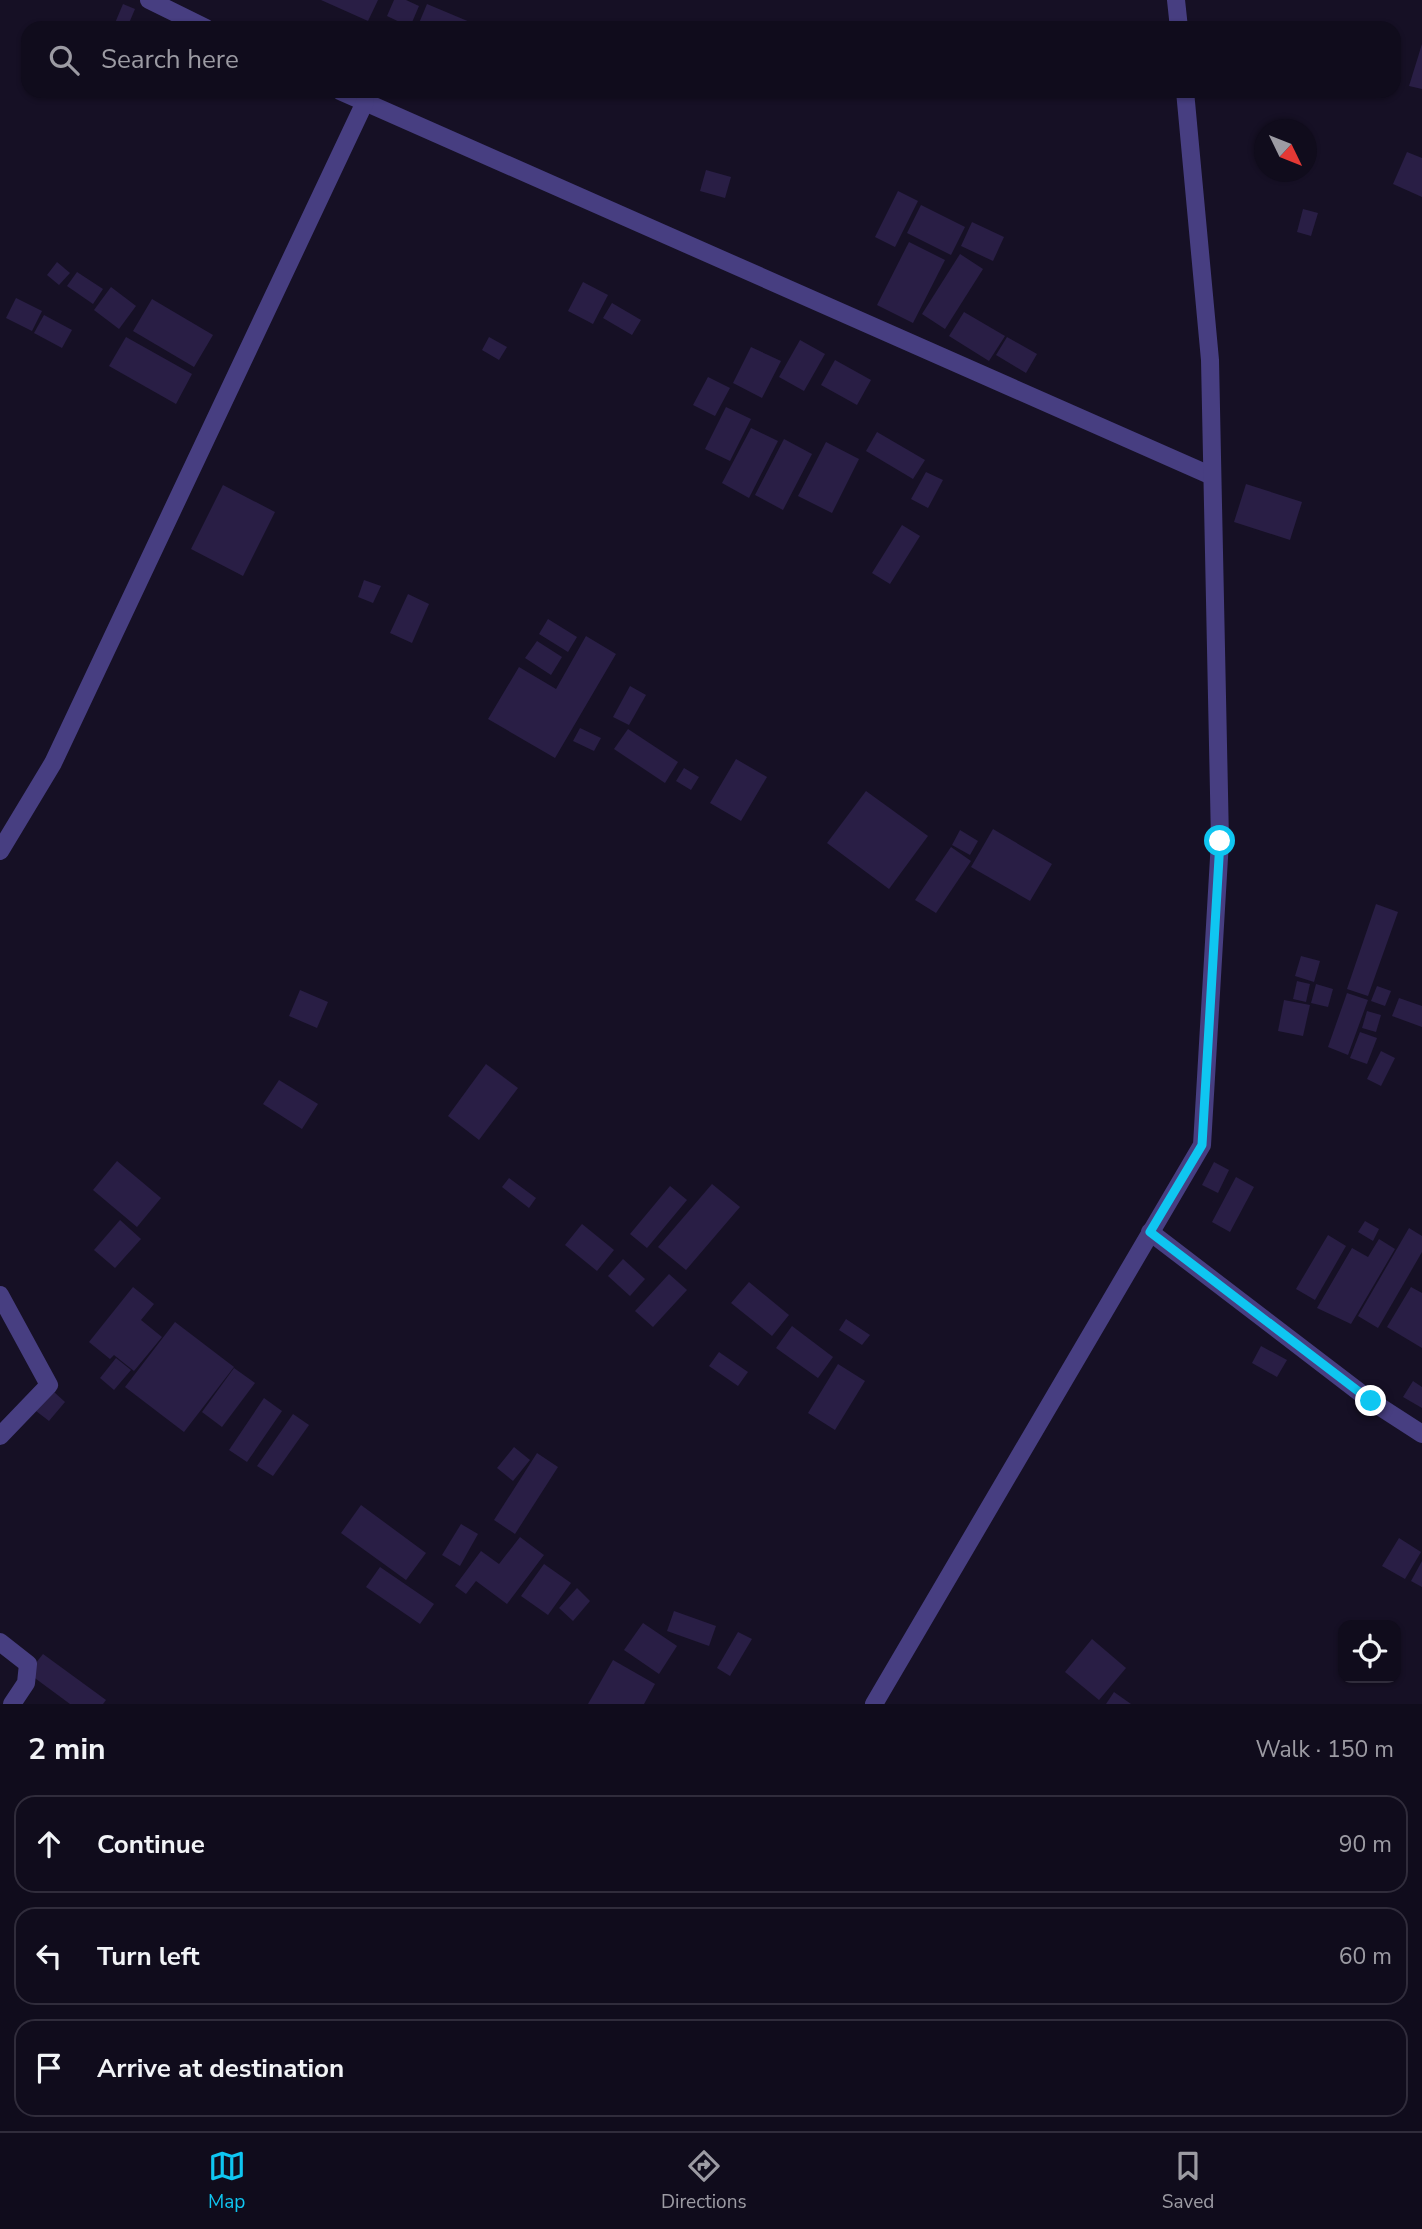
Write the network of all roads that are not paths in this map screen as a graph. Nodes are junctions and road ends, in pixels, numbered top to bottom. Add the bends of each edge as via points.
1 (149, 0) edge
2 (1176, 0) edge
3 (192, 21) edge
4 (1178, 21) edge
5 (356, 98) edge
6 (1186, 98) edge
7 (365, 102) junction
8 (1212, 476) junction
9 (0, 851) edge
10 (1150, 1232) junction
11 (0, 1295) edge
12 (1422, 1434) edge
13 (0, 1436) edge
14 (0, 1642) edge
15 (12, 1704) edge
16 (874, 1704) edge

1 - 3 street
2 - 4 street
5 - 7 street
6 - 8 street via 1210,360
7 - 8 street
7 - 9 street via 53,763
8 - 10 street via 1220,841 1202,1145
10 - 12 street via 1371,1401
10 - 16 street
11 - 13 street via 49,1384
14 - 15 street via 28,1664 26,1683

